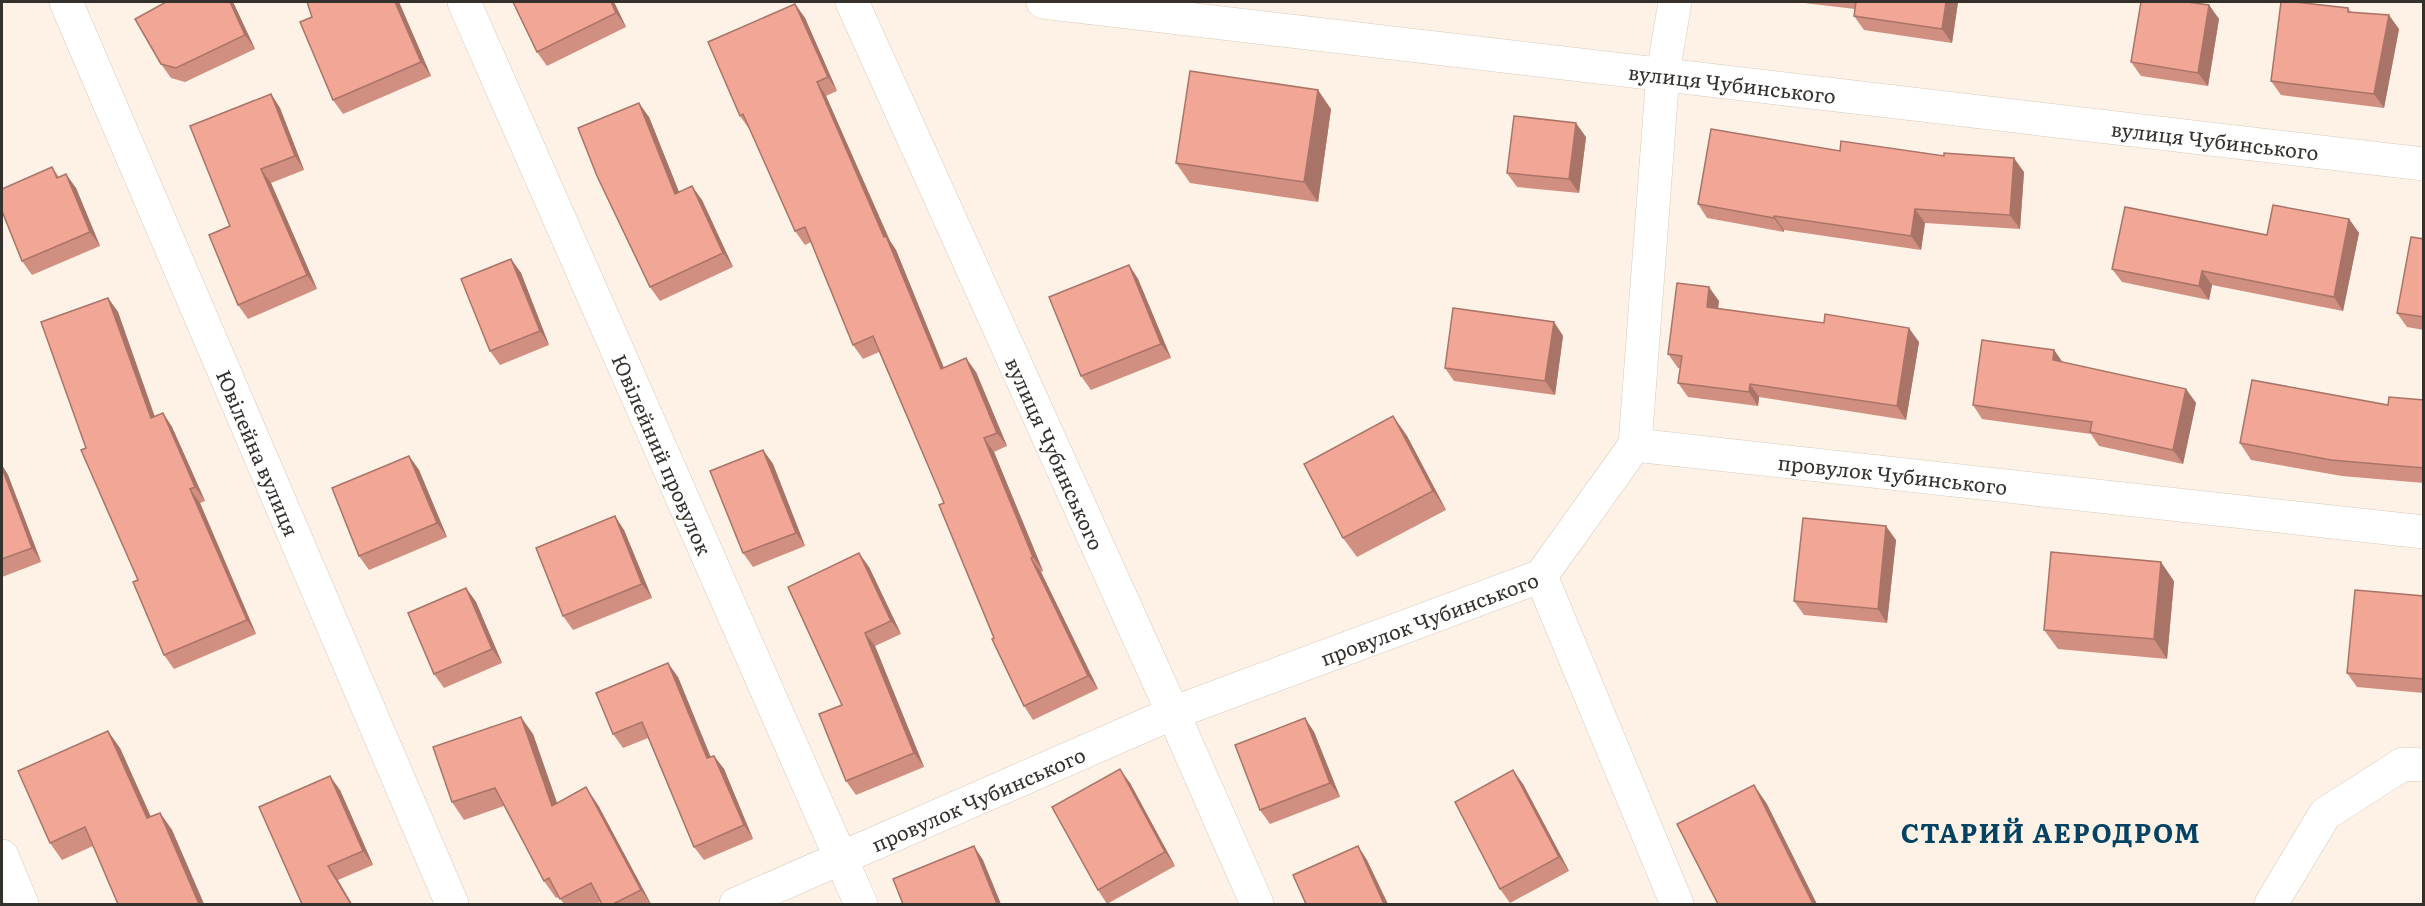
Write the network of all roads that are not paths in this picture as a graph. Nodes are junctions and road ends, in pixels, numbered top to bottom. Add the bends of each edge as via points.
1 (66, 2) edge
2 (464, 2) edge
3 (852, 2) edge
4 (1043, 2) edge
5 (1675, 2) edge
6 (1664, 74) junction
7 (2424, 164) edge
8 (1635, 445) junction
9 (2424, 532) edge
10 (1541, 576) junction
11 (1173, 713) junction
12 (2424, 765) edge
13 (2, 856) edge
14 (842, 859) junction
15 (22, 904) edge
16 (452, 904) edge
17 (736, 904) edge
18 (861, 904) edge
19 (1257, 904) edge
20 (1677, 904) edge
21 (2271, 904) edge

1 - 16 street, Ювілейна вулиця
2 - 14 street, Ювілейний провулок
3 - 11 street, вулиця Чубинського
4 - 6 street, вулиця Чубинського
5 - 6 street
6 - 7 street, вулиця Чубинського
6 - 8 street
8 - 9 street, провулок Чубинського
8 - 10 street, провулок Чубинського
10 - 11 street, провулок Чубинського
10 - 20 street
11 - 14 street, провулок Чубинського
11 - 19 street, вулиця Чубинського
12 - 21 street via 2403,764 2325,814
13 - 15 street
14 - 17 street, провулок Чубинського
14 - 18 street, Ювілейний провулок

